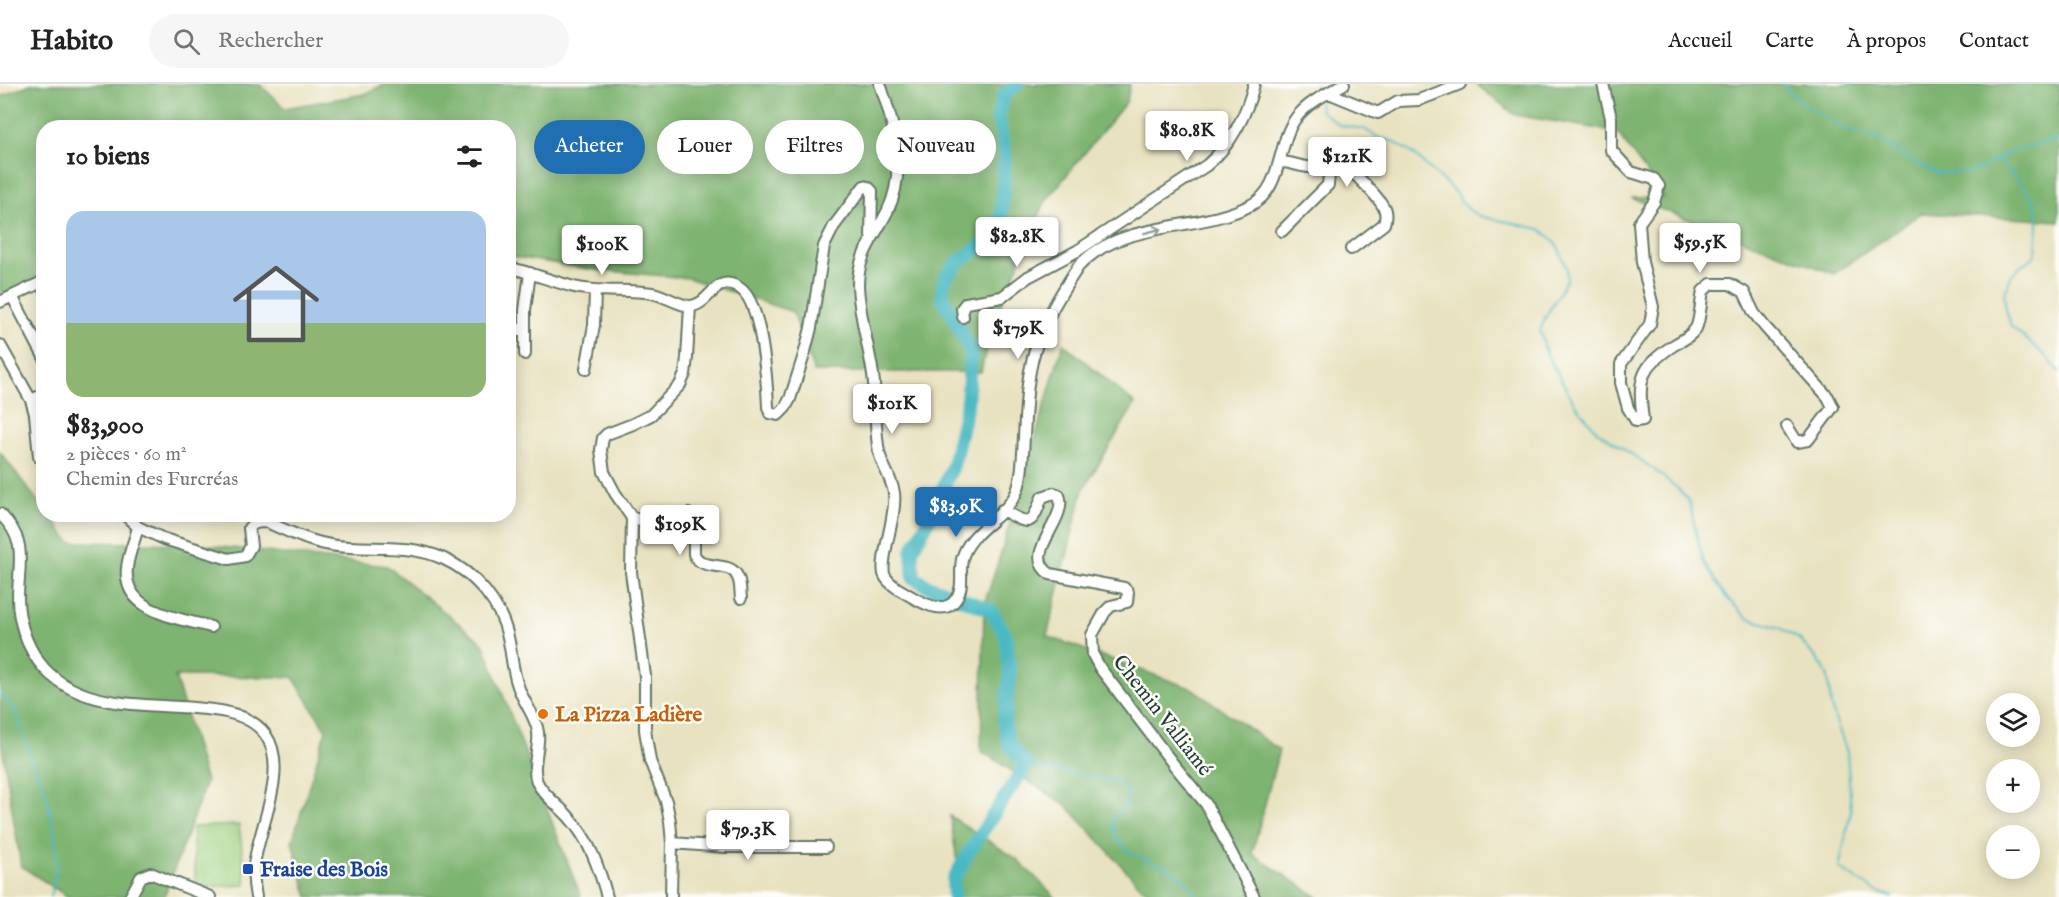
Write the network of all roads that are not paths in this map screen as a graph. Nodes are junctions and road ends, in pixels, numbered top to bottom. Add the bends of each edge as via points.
1 (880, 84) edge
2 (1254, 84) edge
3 (1344, 84) edge
4 (1460, 84) edge
5 (1603, 84) edge
6 (1320, 99) junction
7 (1279, 162) junction
8 (1324, 165) junction
9 (1110, 228) junction
10 (1282, 231) dead end
11 (872, 237) junction
12 (1124, 239) junction
13 (1098, 249) junction
14 (1351, 249) dead end
15 (516, 269) edge
16 (530, 273) junction
17 (36, 285) edge
18 (595, 290) junction
19 (12, 296) junction
20 (0, 302) edge
21 (690, 306) junction
22 (963, 317) dead end
23 (525, 327) junction
24 (516, 331) edge
25 (36, 342) edge
26 (0, 345) edge
27 (525, 354) dead end
28 (586, 369) dead end
29 (36, 398) edge
30 (31, 400) junction
31 (36, 425) edge
32 (1787, 426) dead end
33 (1002, 510) junction
34 (0, 514) edge
35 (632, 519) junction
36 (133, 522) edge
37 (138, 527) junction
38 (741, 598) dead end
39 (211, 627) dead end
40 (672, 843) junction
41 (826, 847) dead end
42 (130, 897) edge
43 (210, 897) edge
44 (256, 897) edge
45 (607, 897) edge
46 (670, 897) edge
47 (1254, 897) edge

1 - 11 street via 897,145 897,177 888,211
2 - 9 street via 1220,154
3 - 6 street
4 - 6 street via 1423,99 1398,101 1378,113
5 - 32 street via 1611,118 1611,150 1632,172 1654,179 1659,186 1654,202 1639,223 1642,262 1653,307 1650,324 1621,364 1628,408 1636,421 1643,420 1641,383 1647,367 1698,325 1702,291 1711,284 1730,284 1744,292 1754,314 1833,407 1808,440 1797,442
6 - 7 street via 1294,120
7 - 8 street
12 -> 7 street via 1251,205 1267,191
8 - 10 street via 1328,184
8 - 14 street via 1338,162 1351,171 1384,207 1384,224
9 - 12 street via 1111,236
9 - 13 street
9 - 22 street via 1002,297 966,303
11 - 21 street via 872,191 864,186 824,246 804,355 790,399 778,415 770,413 768,407 763,344 742,289 728,283 720,285
11 - 33 street via 859,271 858,287 873,376 879,453 894,493 884,575 891,585 932,606 949,606 961,590 963,554
12 - 13 street
13 - 33 street via 1078,267 1037,342 1030,372 1020,481
15 - 16 street
16 - 18 street
16 - 23 street
17 - 19 street
18 - 21 street via 650,293
18 - 28 street
19 - 20 street
19 - 25 street
21 - 35 street via 685,374 680,385 651,415 607,434 602,442 604,471
23 - 24 street
23 - 27 street
26 - 30 street
29 - 30 street
30 - 31 street
33 - 47 street, Chemin Valliamé via 1029,521 1035,517 1042,497 1048,493 1059,495 1060,507 1042,548 1044,570 1128,592 1127,602 1111,606 1100,619 1092,635 1093,655 1206,804
34 - 44 street via 18,538 20,620 29,645 40,663 66,686 112,702 229,713 249,720 265,733 275,765 254,864
35 - 38 street via 666,524 688,514 694,522 696,559 734,572
35 - 40 street via 631,572 645,676 646,739 666,801
36 - 37 street
37 - 39 street via 126,569 133,595 154,611
37 - 45 street via 164,539 237,559 251,546 248,533 252,524 267,522 306,540 348,547 423,551 467,572 485,590 508,636 513,670 538,732 534,761 537,782 583,836
40 - 41 street
40 - 46 street
42 - 43 street via 141,877 150,873

